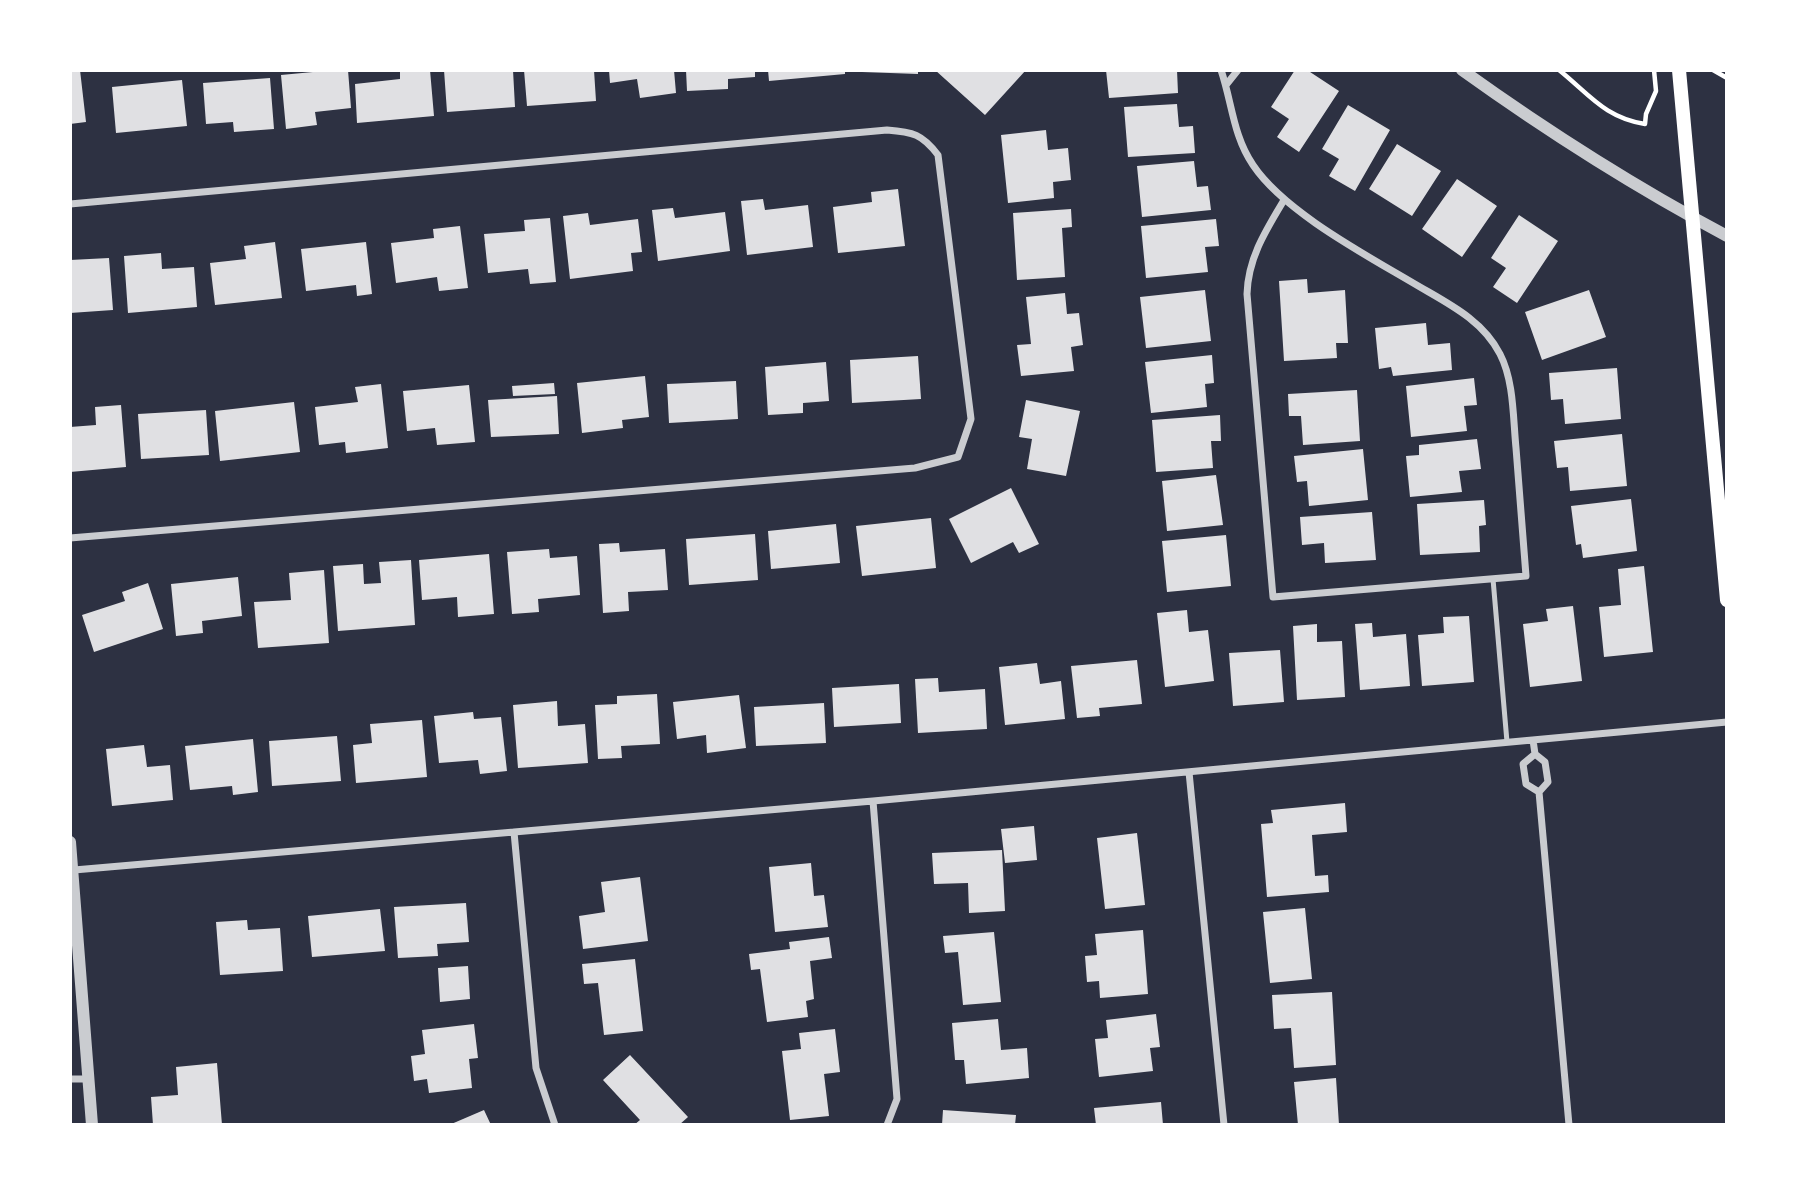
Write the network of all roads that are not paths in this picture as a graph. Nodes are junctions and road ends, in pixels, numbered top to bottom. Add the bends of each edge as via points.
1 (1221, 70) edge
2 (1238, 70) edge
3 (1462, 70) edge
4 (1679, 70) edge
5 (1226, 85) junction
6 (1284, 200) junction
7 (70, 204) edge
8 (1692, 218) junction
9 (1727, 236) edge
10 (70, 538) edge
11 (1493, 579) junction
12 (1727, 600) edge
13 (1727, 722) edge
14 (1533, 740) junction
15 (1507, 742) junction
16 (1535, 754) junction
17 (1189, 772) junction
18 (1539, 792) junction
19 (873, 801) junction
20 (514, 832) junction
21 (70, 842) edge
22 (74, 870) junction
23 (70, 1079) edge
24 (88, 1079) junction
25 (92, 1125) edge
26 (555, 1125) edge
27 (887, 1125) edge
28 (1224, 1125) edge
29 (1569, 1125) edge

1 - 5 street
2 - 5 street
3 - 8 street via 1569,145
4 - 8 main road
5 - 6 street via 1241,144 1254,167
6 - 11 street via 1468,316 1500,355 1513,411 1526,576
6 - 11 street via 1256,251 1247,287 1273,597
7 - 10 street via 909,131 927,140 938,155 971,419 958,457 915,468
8 - 9 street
8 - 12 main road
11 - 15 lane
13 - 14 street
14 - 15 street
14 - 16 street
15 - 17 street
16 - 18 street via 1545,762 1548,782
16 - 18 street via 1524,764 1526,784
17 - 19 street
17 - 28 street
18 - 29 street
19 - 20 street
19 - 27 street via 897,1099
20 - 22 street
20 - 26 street via 536,1068
21 - 22 street
22 - 24 street
23 - 24 street
24 - 25 street

